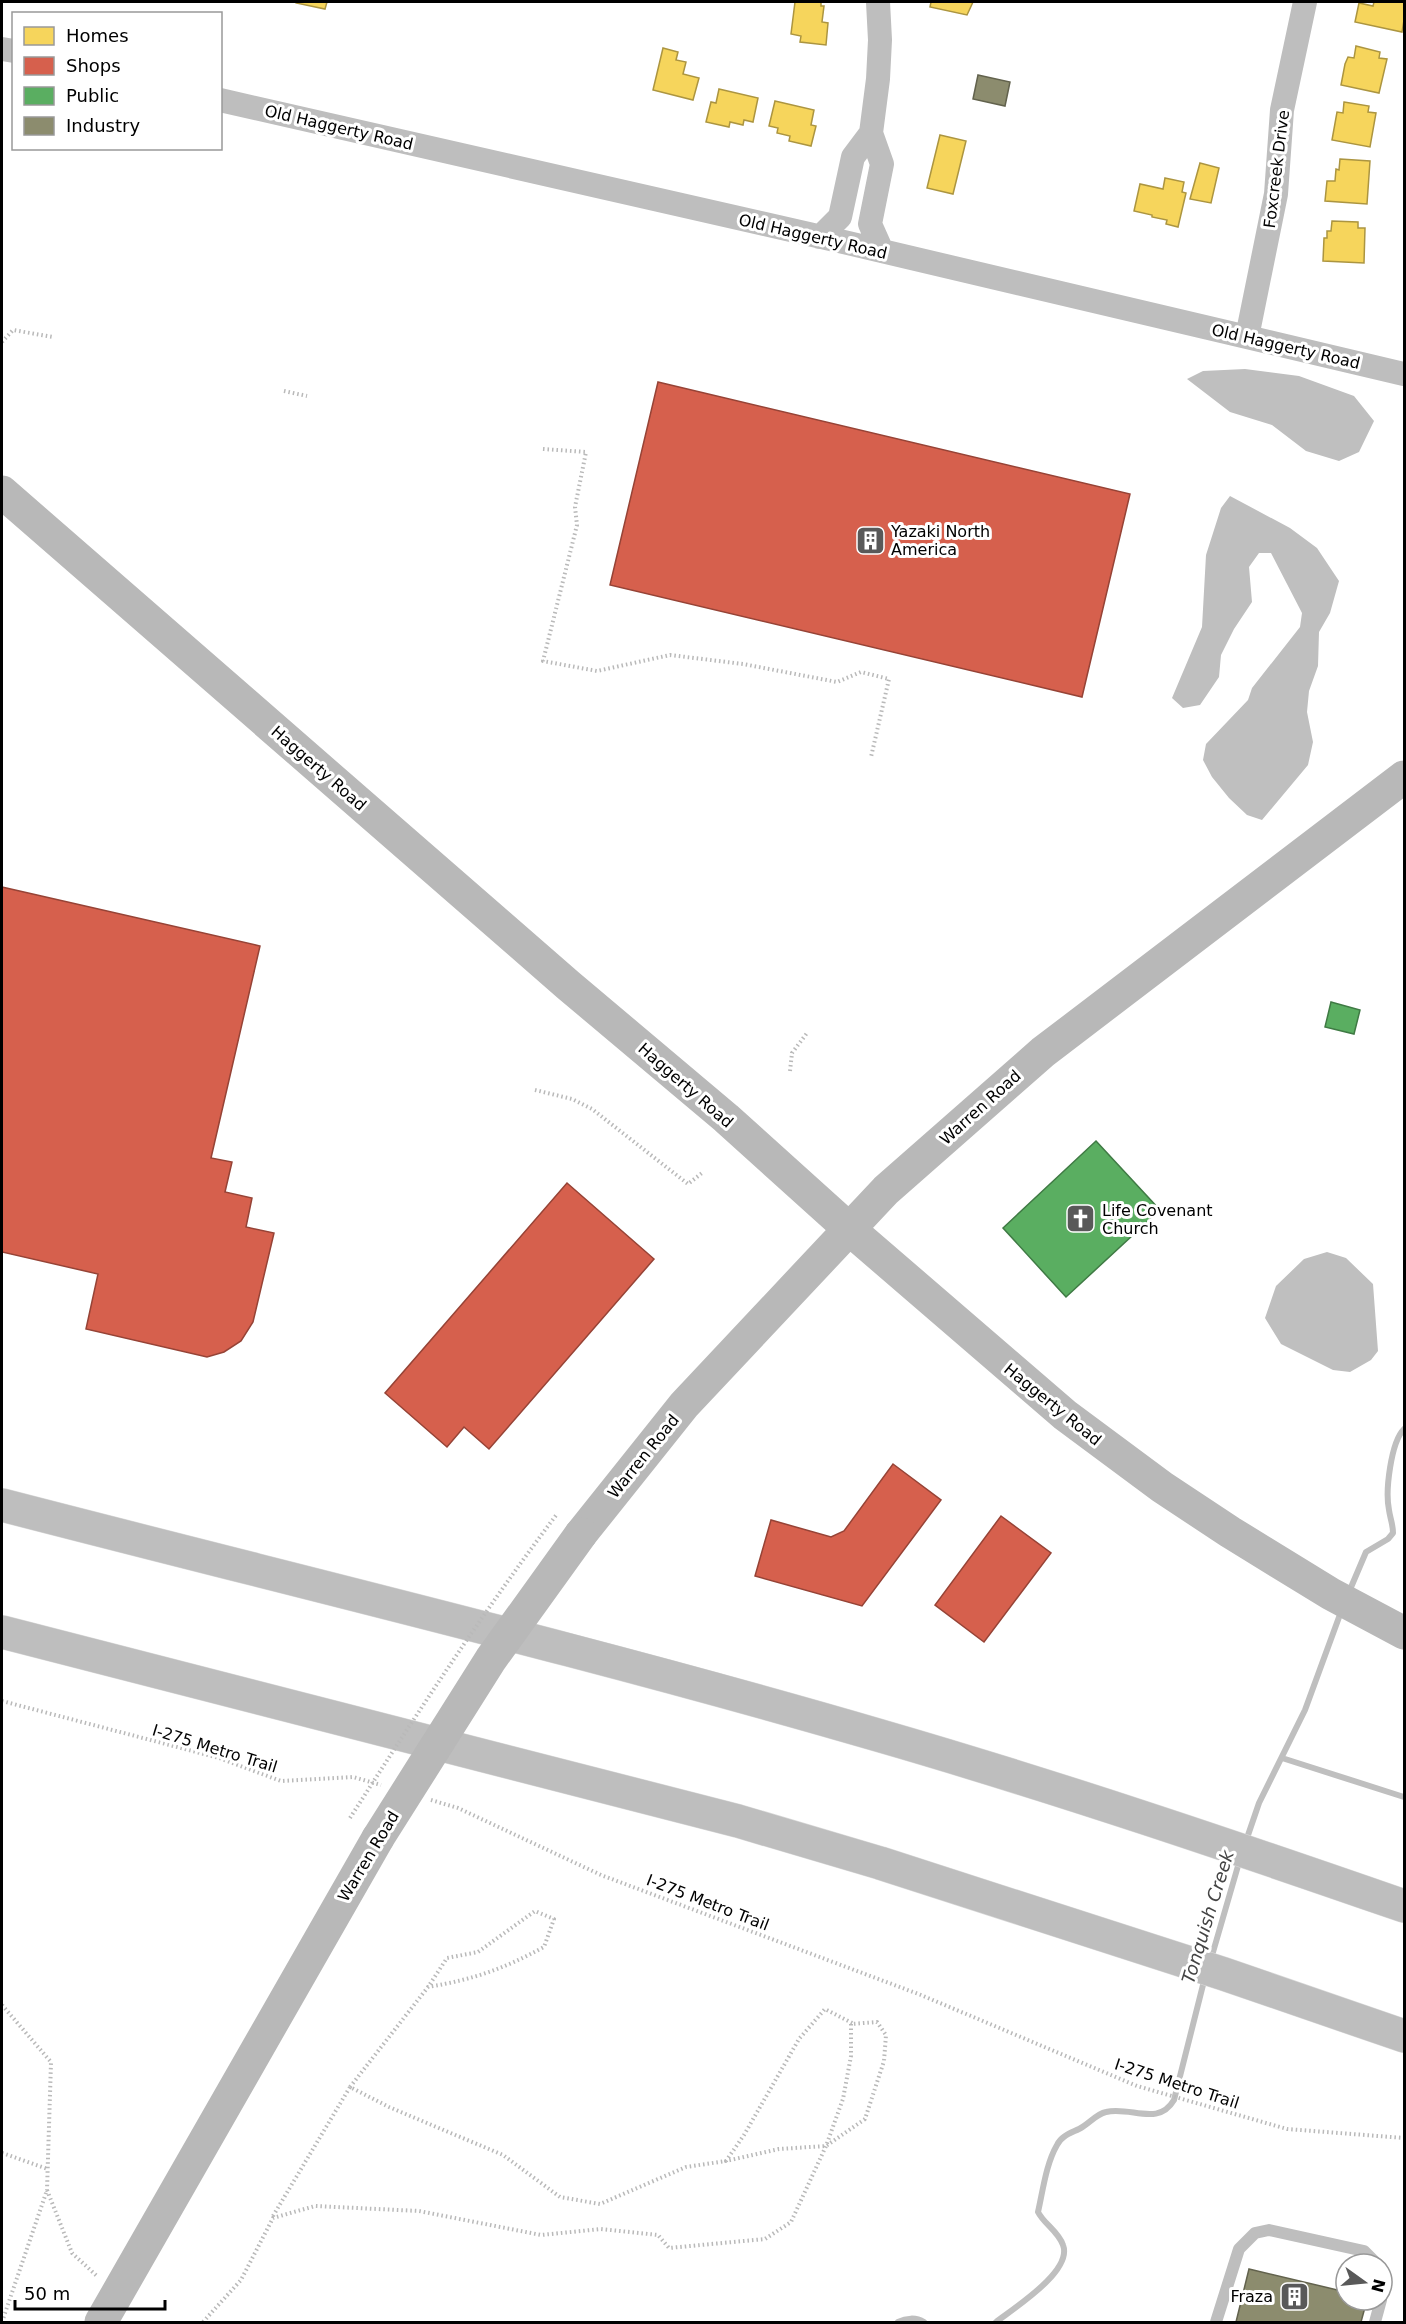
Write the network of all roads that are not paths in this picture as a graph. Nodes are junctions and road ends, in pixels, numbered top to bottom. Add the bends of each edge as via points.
1 (878, 2) edge
2 (1305, 2) edge
3 (222, 100) edge
4 (871, 133) junction
5 (820, 237) junction
6 (882, 251) junction
7 (1247, 337) junction
8 (1404, 374) edge
9 (2, 492) edge
10 (1404, 777) edge
11 (848, 1228) junction
12 (2, 1506) edge
13 (2, 1632) edge
14 (1404, 1633) edge
15 (1404, 1906) edge
16 (1404, 2036) edge
17 (1365, 2252) edge
18 (101, 2322) edge
19 (1216, 2322) edge

1 - 4 street via 878,69
2 - 7 street, Foxcreek Drive via 1282,110 1276,194
3 - 5 street, Old Haggerty Road
4 - 5 street via 852,157 840,217
4 - 6 street via 882,164 870,224
5 - 6 street, Old Haggerty Road
6 - 7 street, Old Haggerty Road
7 - 8 street, Old Haggerty Road
9 - 11 main road, Haggerty Road
10 - 11 main road, Warren Road via 1018,1072
11 - 14 main road, Haggerty Road via 1010,1369 1113,1452 1221,1526 1344,1602
11 - 18 main road, Warren Road, bridge via 569,1524 491,1659 378,1838
12 - 15 highway via 692,1683 883,1736 1107,1805
13 - 16 highway via 738,1821 1210,1969
17 - 19 lane via 1269,2230 1255,2233 1239,2249

